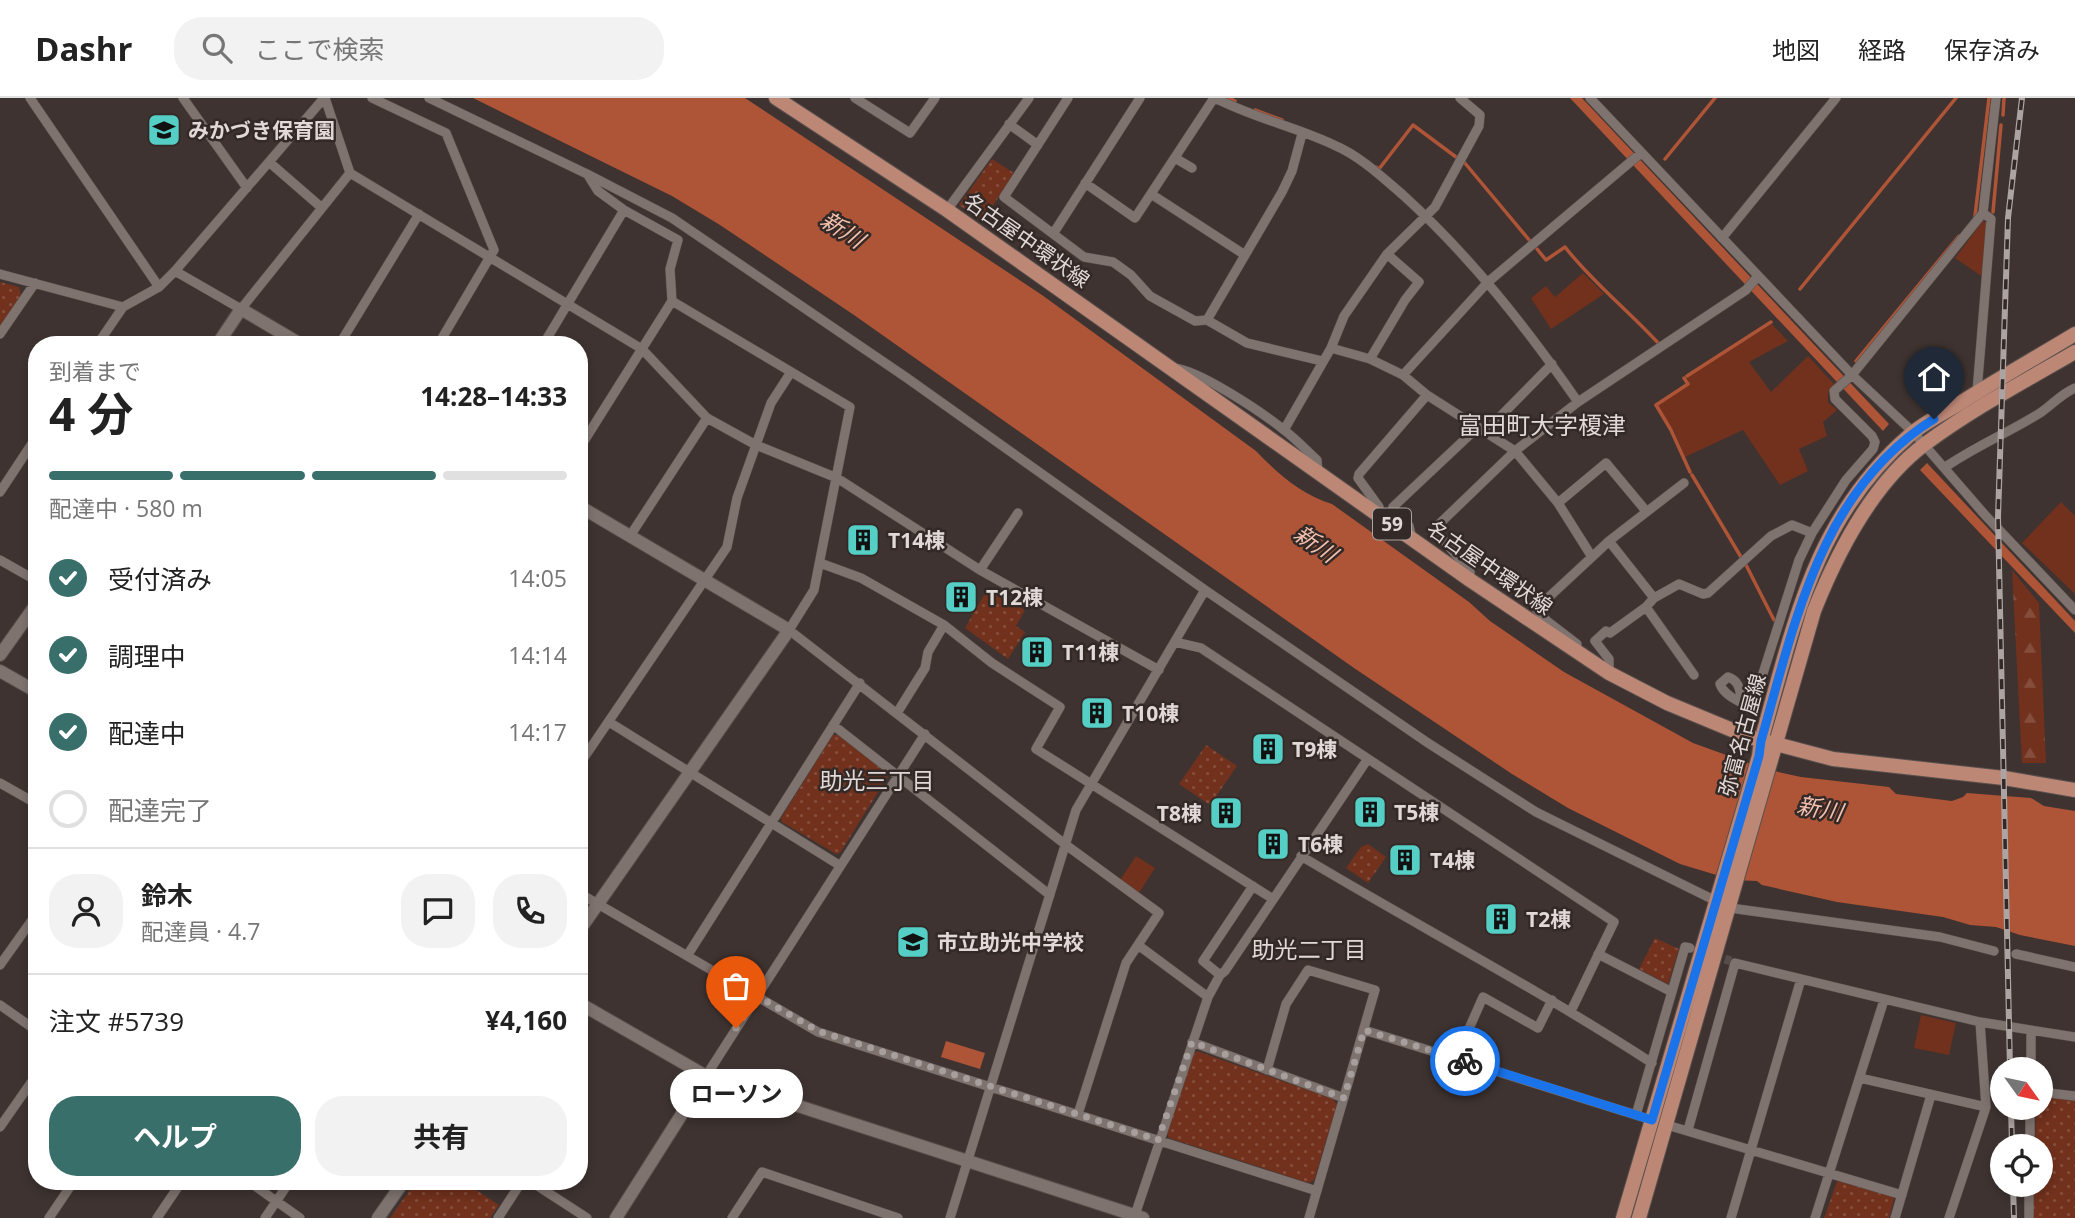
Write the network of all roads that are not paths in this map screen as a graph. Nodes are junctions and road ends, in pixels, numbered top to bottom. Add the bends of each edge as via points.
1 (30, 98) edge
2 (183, 98) edge
3 (324, 98) edge
4 (372, 98) edge
5 (429, 98) edge
6 (776, 98) edge
7 (855, 98) edge
8 (934, 98) edge
9 (1028, 98) edge
10 (1068, 98) edge
11 (1140, 98) edge
12 (1215, 98) edge
13 (1460, 98) edge
14 (1836, 98) edge
15 (1996, 98) edge
16 (1592, 99) edge
17 (1009, 124) junction
18 (1302, 134) junction
19 (1038, 145) junction
20 (1640, 155) junction
21 (1175, 158) junction
22 (270, 162) junction
23 (1192, 168) dead end
24 (350, 173) junction
25 (587, 174) junction
26 (1085, 183) junction
27 (247, 188) junction
28 (1151, 194) junction
29 (322, 208) junction
30 (624, 210) junction
31 (947, 210) junction
32 (1983, 213) junction
33 (419, 214) junction
34 (1425, 216) junction
35 (1053, 234) junction
36 (1722, 238) junction
37 (1387, 254) junction
38 (1245, 255) junction
39 (490, 257) junction
40 (175, 271) junction
41 (0, 274) edge
42 (1757, 278) junction
43 (1488, 282) junction
44 (34, 283) junction
45 (159, 287) junction
46 (672, 301) junction
47 (568, 304) junction
48 (123, 307) junction
49 (241, 309) junction
50 (1207, 320) junction
51 (0, 334) edge
52 (2075, 334) edge
53 (103, 336) edge
54 (223, 336) edge
55 (287, 336) edge
56 (344, 336) edge
57 (443, 336) edge
58 (548, 336) edge
59 (1331, 348) junction
60 (642, 349) junction
61 (2075, 352) edge
62 (1370, 359) junction
63 (1322, 361) junction
64 (1552, 364) junction
65 (1172, 368) junction
66 (791, 372) junction
67 (1403, 375) junction
68 (1851, 376) junction
69 (2075, 388) edge
70 (1977, 393) junction
71 (1427, 395) junction
72 (1578, 402) junction
73 (707, 418) junction
74 (1481, 429) junction
75 (1284, 430) junction
76 (1913, 432) junction
77 (588, 435) edge
78 (756, 445) junction
79 (1923, 445) junction
80 (28, 450) edge
81 (1515, 451) junction
82 (1944, 468) junction
83 (1318, 472) junction
84 (837, 478) junction
85 (1684, 483) dead end
86 (0, 492) edge
87 (1558, 503) junction
88 (588, 511) edge
89 (1646, 512) junction
90 (1018, 513) dead end
91 (1379, 515) junction
92 (1812, 533) junction
93 (630, 536) junction
94 (1412, 539) junction
95 (1609, 541) junction
96 (1592, 556) junction
97 (0, 560) edge
98 (820, 563) junction
99 (980, 570) junction
100 (28, 576) edge
101 (706, 580) junction
102 (1470, 580) junction
103 (1205, 590) junction
104 (1654, 598) junction
105 (1646, 607) junction
106 (2075, 610) edge
107 (28, 616) edge
108 (944, 625) junction
109 (789, 630) junction
110 (1175, 642) junction
111 (0, 655) edge
112 (1159, 670) junction
113 (0, 671) edge
114 (1609, 673) junction
115 (1693, 675) dead end
116 (860, 683) junction
117 (28, 687) edge
118 (1742, 703) dead end
119 (897, 713) junction
120 (609, 722) junction
121 (833, 725) junction
122 (925, 734) junction
123 (1761, 741) junction
124 (1777, 744) junction
125 (588, 752) edge
126 (1766, 758) junction
127 (1367, 760) junction
128 (690, 772) junction
129 (898, 776) junction
130 (0, 783) edge
131 (1092, 785) junction
132 (2075, 790) edge
133 (28, 799) edge
134 (771, 824) junction
135 (1066, 845) junction
136 (1301, 856) junction
137 (839, 865) junction
138 (1253, 886) junction
139 (1728, 887) junction
140 (1050, 895) junction
141 (588, 898) edge
142 (1273, 899) junction
143 (1716, 901) junction
144 (598, 904) junction
145 (1730, 908) junction
146 (588, 918) edge
147 (28, 926) edge
148 (1138, 945) junction
149 (1690, 948) dead end
150 (1994, 951) dead end
151 (1598, 954) junction
152 (2016, 954) dead end
153 (687, 956) junction
154 (0, 965) edge
155 (2075, 967) edge
156 (1220, 975) junction
157 (1801, 979) junction
158 (1672, 992) junction
159 (757, 996) junction
160 (1208, 997) junction
161 (1552, 1000) junction
162 (1884, 1000) junction
163 (0, 1005) edge
164 (588, 1008) edge
165 (1571, 1011) junction
166 (1980, 1022) junction
167 (28, 1025) edge
168 (1364, 1030) junction
169 (2031, 1031) junction
170 (2075, 1037) edge
171 (1192, 1042) junction
172 (2031, 1057) edge
173 (1456, 1058) junction
174 (1652, 1063) junction
175 (1267, 1070) junction
176 (706, 1076) junction
177 (1860, 1078) junction
178 (992, 1086) junction
179 (28, 1087) edge
180 (2053, 1093) edge
181 (1931, 1095) junction
182 (2075, 1096) edge
183 (1344, 1098) junction
184 (1986, 1107) junction
185 (1078, 1114) junction
186 (1636, 1115) junction
187 (1652, 1120) junction
188 (1667, 1125) junction
189 (0, 1127) edge
190 (1688, 1130) junction
191 (1158, 1140) junction
192 (1750, 1150) junction
193 (968, 1161) junction
194 (1828, 1173) junction
195 (68, 1190) edge
196 (176, 1190) edge
197 (261, 1190) edge
198 (284, 1190) edge
199 (398, 1190) edge
200 (517, 1190) edge
201 (544, 1190) edge
202 (1317, 1191) junction
203 (1902, 1195) junction
204 (2029, 1197) edge
205 (276, 1201) junction
206 (1137, 1217) edge
207 (49, 1218) edge
208 (157, 1218) edge
209 (265, 1218) edge
210 (300, 1218) edge
211 (378, 1218) edge
212 (498, 1218) edge
213 (587, 1218) edge
214 (616, 1218) edge
215 (732, 1218) edge
216 (898, 1218) edge
217 (950, 1218) edge
218 (1309, 1218) edge
219 (1623, 1218) edge
220 (1639, 1218) edge
221 (1731, 1218) edge
222 (1815, 1218) edge
223 (1895, 1218) edge
224 (1949, 1218) edge
225 (2029, 1218) edge

1 - 45 street
2 - 27 street
3 - 22 street
3 - 24 street
4 - 39 street via 446,133 494,250
5 - 25 street
6 - 31 main road, 名古屋中環状線 / 59
7 - 8 street via 910,134
9 - 17 street
10 - 19 street
11 - 26 street
12 - 18 street
12 - 21 street
13 - 34 street via 1479,115 1479,126 1435,207
14 - 36 street
15 - 32 street
16 - 20 street
17 - 19 street
17 - 31 street
18 - 34 street via 1336,145 1363,163
18 - 38 street via 1287,181
19 - 35 street via 1004,197
20 - 36 street
20 - 43 street
21 - 23 street
21 - 28 street
22 - 27 street
22 - 29 street
24 - 29 street
24 - 33 street
25 - 30 street via 598,191
25 - 103 street via 672,218
26 - 28 street via 1135,218
26 - 35 street
27 - 40 street
28 - 38 street
29 - 49 street
30 - 46 street via 678,240 670,269
30 - 47 street
31 - 65 main road, 名古屋中環状線 / 59
32 - 68 street
32 - 70 street via 1991,219
33 - 39 street
33 - 56 street
34 - 37 street
34 - 43 street
35 - 50 street via 1084,257 1113,262 1150,296 1195,321
36 - 42 street
37 - 59 street via 1343,316
37 - 62 street via 1419,282
38 - 50 street
39 - 47 street
39 - 57 street
40 - 45 street
40 - 49 street
41 - 44 street
42 - 68 street
42 - 72 street
43 - 64 street
43 - 67 street
44 - 48 street
44 - 51 street
45 - 48 street
46 - 60 street
46 - 66 street
47 - 58 street
47 - 60 street
48 - 53 street
49 - 54 street
49 - 55 street
50 - 63 street via 1247,343
52 - 70 main road, 弥富名古屋線
59 - 62 street
59 - 63 street
60 - 73 street
60 - 77 street
61 - 79 main road, 弥富名古屋線
62 - 67 street
63 - 75 street
64 - 72 street
64 - 74 street
65 - 75 street via 1226,391
65 - 83 main road, 名古屋中環状線 / 59
66 - 78 street via 771,403
66 - 84 street via 850,407
67 - 71 street
68 - 76 street
68 - 92 street via 1834,391 1835,399 1875,442
69 - 82 street
70 - 76 main road, 弥富名古屋線
71 - 74 street
71 - 91 street via 1359,474 1379,507
72 - 81 street
73 - 78 street
73 - 93 street
74 - 81 street
74 - 94 street via 1393,507 1409,526
75 - 83 street via 1317,460
76 - 79 street
76 - 123 main road, 弥富名古屋線 via 1854,497 1816,562
78 - 84 street
78 - 101 street via 737,498 727,547
79 - 82 street
79 - 124 main road, 弥富名古屋線 via 1868,507 1831,568 1814,611
80 - 86 street
81 - 87 street
81 - 102 street via 1434,529 1470,571
82 - 106 street
83 - 91 main road, 名古屋中環状線 / 59
84 - 98 street
84 - 99 street
85 - 89 street
87 - 89 street via 1606,463
87 - 96 street
88 - 93 street
89 - 95 street
90 - 99 street
91 - 94 main road, 名古屋中環状線 / 59
92 - 104 street via 1792,525 1771,536 1707,593 1679,584
92 - 118 street via 1799,560 1752,708
93 - 101 street
94 - 102 main road, 名古屋中環状線 / 59
95 - 96 street
95 - 104 street
96 - 114 street via 1536,609
97 - 100 street
98 - 108 street via 861,578
98 - 109 street via 814,590
99 - 112 street
101 - 109 street
101 - 120 street
102 - 114 main road, 名古屋中環状線 / 59
103 - 110 street
103 - 143 street via 1536,812
104 - 105 street
105 - 114 street via 1595,641 1609,659
105 - 115 street
107 - 111 street
108 - 119 street
108 - 131 street via 1060,707 1036,749
109 - 116 street
109 - 128 street
110 - 112 street
110 - 127 street via 1201,648
112 - 131 street
113 - 117 street
114 - 123 main road, 名古屋中環状線 / 59 via 1667,703
116 - 119 street
116 - 121 street
119 - 122 street
120 - 125 street
120 - 128 street
121 - 129 street
121 - 134 street
122 - 129 street
122 - 135 street
123 - 124 main road, 名古屋中環状線 / 59
123 - 126 main road, 弥富名古屋線
124 - 126 main road, 弥富名古屋線
124 - 132 main road, 名古屋中環状線 / 59 via 1833,759
126 - 139 main road, 弥富名古屋線
127 - 136 street
127 - 151 street via 1614,922
128 - 134 street
128 - 144 street
129 - 137 street
129 - 140 street
130 - 133 street
131 - 135 street via 1076,810
131 - 138 street
134 - 137 street
134 - 153 street
135 - 140 street
135 - 148 street via 1159,913
136 - 142 street
136 - 161 street
137 - 159 street
138 - 142 street
138 - 156 street via 1203,961
139 - 143 main road, 弥富名古屋線
139 - 145 main road, 弥富名古屋線
140 - 178 street
141 - 144 street
142 - 156 street
143 - 187 main road, 弥富名古屋線
144 - 146 street
144 - 153 street
145 - 150 street via 1940,936
145 - 188 main road, 弥富名古屋線
147 - 154 street
148 - 160 street
148 - 185 street via 1126,963
149 - 158 street via 1685,947
151 - 158 street
151 - 165 street
152 - 155 street
153 - 159 street
156 - 160 street
157 - 162 street
157 - 190 street via 1733,962
157 - 192 street
158 - 174 street
159 - 176 street
159 - 178 street via 818,1031
160 - 171 street
161 - 165 street
161 - 173 street via 1538,1028 1483,997
162 - 166 street
162 - 177 street
163 - 167 street
164 - 176 street
165 - 174 street
166 - 169 street
166 - 184 street
168 - 173 street
168 - 175 street via 1375,990 1308,970 1286,1004
168 - 183 street
169 - 170 street
169 - 172 street
171 - 175 street
171 - 191 street
173 - 186 street
174 - 186 street
175 - 183 street
176 - 193 street
176 - 214 street
177 - 181 street
177 - 194 street
178 - 185 street
178 - 193 street
179 - 189 street
180 - 182 street
181 - 184 street
181 - 203 street
183 - 202 street
184 - 224 street
185 - 191 street
186 - 187 street
187 - 219 main road, 弥富名古屋線
188 - 190 street
188 - 220 main road, 弥富名古屋線
190 - 192 street
191 - 202 street
191 - 206 street
192 - 194 street
192 - 221 street
193 - 206 street
193 - 217 street
194 - 203 street
194 - 222 street
195 - 207 street
196 - 208 street
197 - 205 street
198 - 205 street
199 - 211 street
200 - 212 street
201 - 213 street
202 - 218 street
203 - 223 street
204 - 225 street
205 - 209 street
205 - 210 street
215 - 216 street via 762,1172

